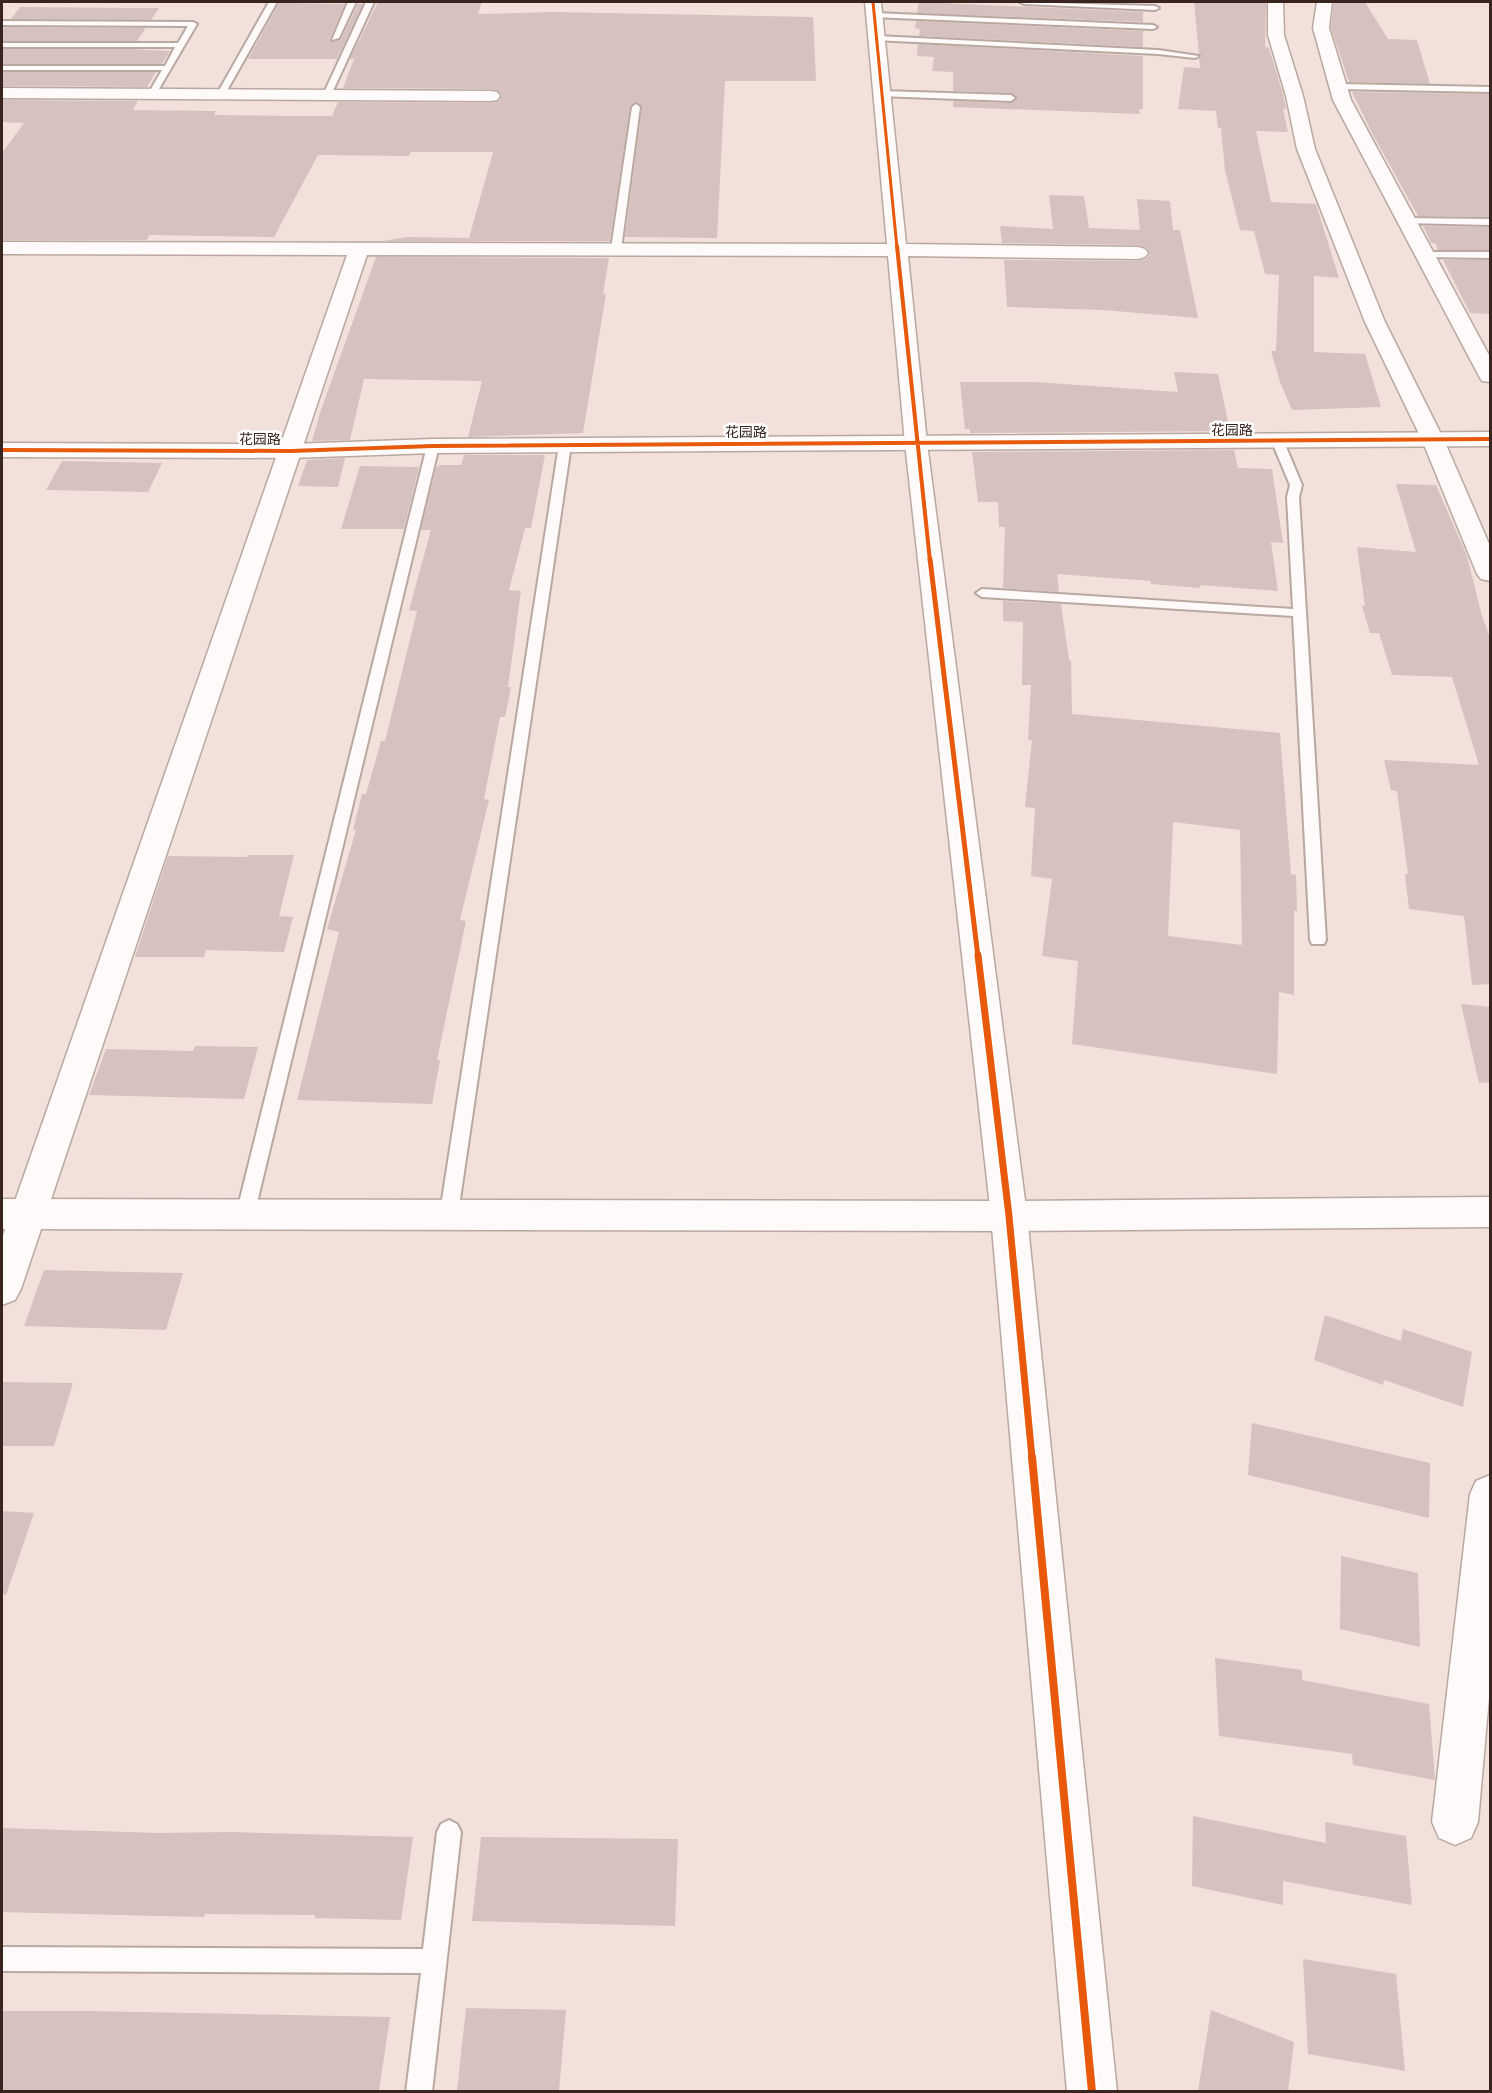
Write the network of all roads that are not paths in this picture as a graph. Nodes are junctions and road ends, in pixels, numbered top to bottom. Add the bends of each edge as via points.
1 (273, 2) edge
2 (352, 2) edge
3 (370, 2) edge
4 (1024, 2) edge
5 (1275, 2) edge
6 (1324, 2) edge
7 (1155, 8) dead end
8 (875, 18) edge
9 (2, 23) edge
10 (1153, 27) dead end
11 (335, 38) dead end
12 (2, 45) edge
13 (180, 45) junction
14 (1195, 56) dead end
15 (2, 68) edge
16 (167, 68) junction
17 (1340, 87) junction
18 (1491, 90) edge
19 (2, 93) edge
20 (152, 94) junction
21 (221, 94) junction
22 (882, 94) junction
23 (327, 95) junction
24 (491, 96) dead end
25 (1011, 98) dead end
26 (636, 107) dead end
27 (1407, 221) junction
28 (1491, 222) edge
29 (2, 248) edge
30 (359, 248) junction
31 (616, 249) junction
32 (898, 250) junction
33 (1138, 253) dead end
34 (1426, 255) junction
35 (1491, 255) edge
36 (1491, 376) edge
37 (1491, 439) edge
38 (1433, 440) junction
39 (1278, 442) junction
40 (916, 443) junction
41 (565, 445) junction
42 (434, 446) junction
43 (2, 450) edge
44 (291, 451) junction
45 (1491, 574) edge
46 (982, 593) dead end
47 (1300, 613) junction
48 (1318, 940) dead end
49 (1491, 1212) edge
50 (449, 1213) junction
51 (15, 1214) edge
52 (245, 1215) junction
53 (1009, 1216) junction
54 (2, 1289) edge
55 (1491, 1494) edge
56 (1455, 1822) dead end
57 (449, 1832) dead end
58 (2, 1959) edge
59 (433, 1961) junction
60 (419, 2091) edge
61 (1092, 2091) edge

1 - 21 lane
2 - 11 lane
3 - 23 lane
4 - 7 lane
5 - 38 street via 1273,11 1282,58 1306,149 1376,322
6 - 17 street via 1321,28
8 - 10 lane
8 - 14 lane
8 - 22 street
9 - 13 lane via 193,24
12 - 13 lane
13 - 16 lane
15 - 16 lane
16 - 20 lane
17 - 18 lane
17 - 27 street via 1342,100
19 - 20 street
20 - 21 street
21 - 23 street
22 - 25 lane
22 - 32 street
23 - 24 street
26 - 31 lane
27 - 28 lane
27 - 34 street
29 - 30 street
30 - 31 street
30 - 44 street
31 - 32 street
32 - 33 street
32 - 40 street
34 - 35 lane
34 - 36 street
37 - 38 street, 花园路
38 - 39 street, 花园路
38 - 45 street
39 - 40 street, 花园路
39 - 47 lane via 1296,485 1293,497
40 - 41 street, 花园路
40 - 53 street
41 - 42 street, 花园路
41 - 50 lane
42 - 44 street, 花园路
42 - 52 lane
43 - 44 street, 花园路
44 - 51 street
46 - 47 lane
47 - 48 lane
49 - 53 street
50 - 52 street
50 - 53 street
51 - 52 street
51 - 54 street
53 - 61 street
55 - 56 street
57 - 59 lane
58 - 59 lane
59 - 60 lane

